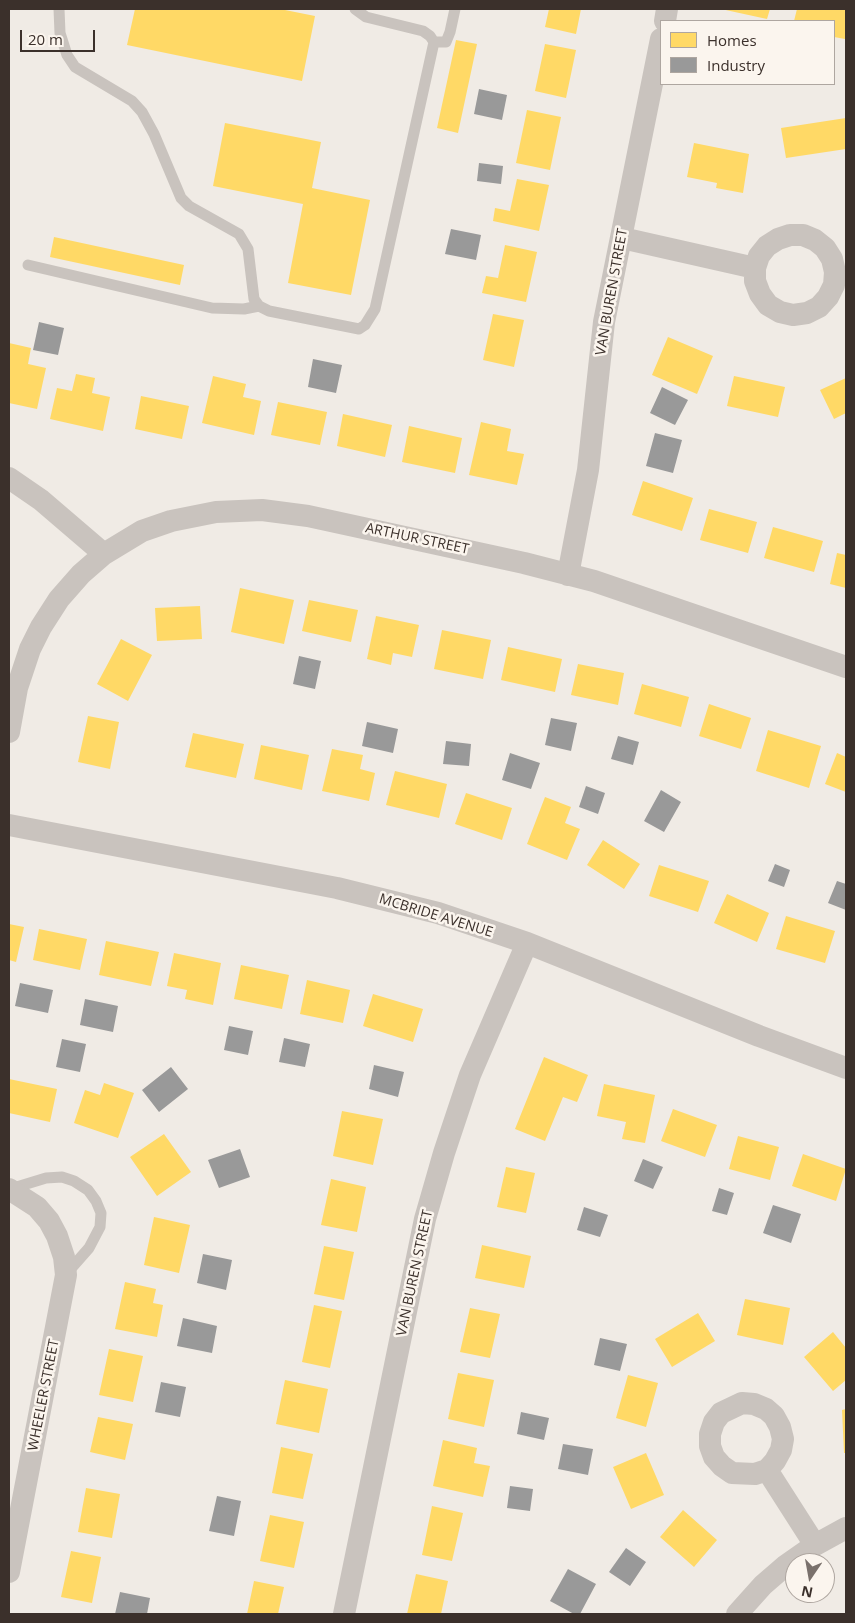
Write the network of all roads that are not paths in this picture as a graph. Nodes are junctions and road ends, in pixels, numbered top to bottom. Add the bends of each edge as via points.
1 (59, 9) edge
2 (355, 9) edge
3 (455, 9) edge
4 (434, 42) junction
5 (660, 44) edge
6 (622, 238) junction
7 (28, 265) dead end
8 (755, 268) dead end
9 (259, 306) junction
10 (9, 478) edge
11 (104, 554) junction
12 (568, 575) junction
13 (846, 667) edge
14 (9, 732) edge
15 (9, 825) edge
16 (528, 943) junction
17 (846, 1068) edge
18 (9, 1189) edge
19 (66, 1275) junction
20 (766, 1470) dead end
21 (846, 1528) edge
22 (815, 1545) junction
23 (9, 1572) edge
24 (344, 1614) edge
25 (737, 1614) edge

1 - 9 lane via 60,34 75,67 132,101 154,134 181,198 188,206 239,234 248,249 254,299
2 - 4 lane via 366,17 423,31
3 - 4 lane via 446,42
4 - 9 lane via 374,309 366,325 351,329
5 - 6 street, VAN BUREN STREET
6 - 8 street
6 - 12 street, VAN BUREN STREET via 604,322 588,470
7 - 9 lane via 212,308 244,310
10 - 11 street via 42,500
11 - 12 street, ARTHUR STREET via 142,532 171,522 216,512 262,510 318,518
11 - 14 street, ARTHUR STREET via 59,599 41,627 17,688
12 - 13 street, ARTHUR STREET via 735,627
15 - 16 street, MCBRIDE AVENUE via 337,888 438,913
16 - 17 street, MCBRIDE AVENUE
16 - 24 street, VAN BUREN STREET via 470,1076 425,1219
18 - 19 street, WHEELER STREET via 37,1207 49,1221 60,1243
18 - 19 lane via 46,1178 62,1177 88,1190 96,1201 101,1214 100,1227 89,1248
19 - 23 street, WHEELER STREET
20 - 22 street
21 - 22 street
22 - 25 street via 763,1585

